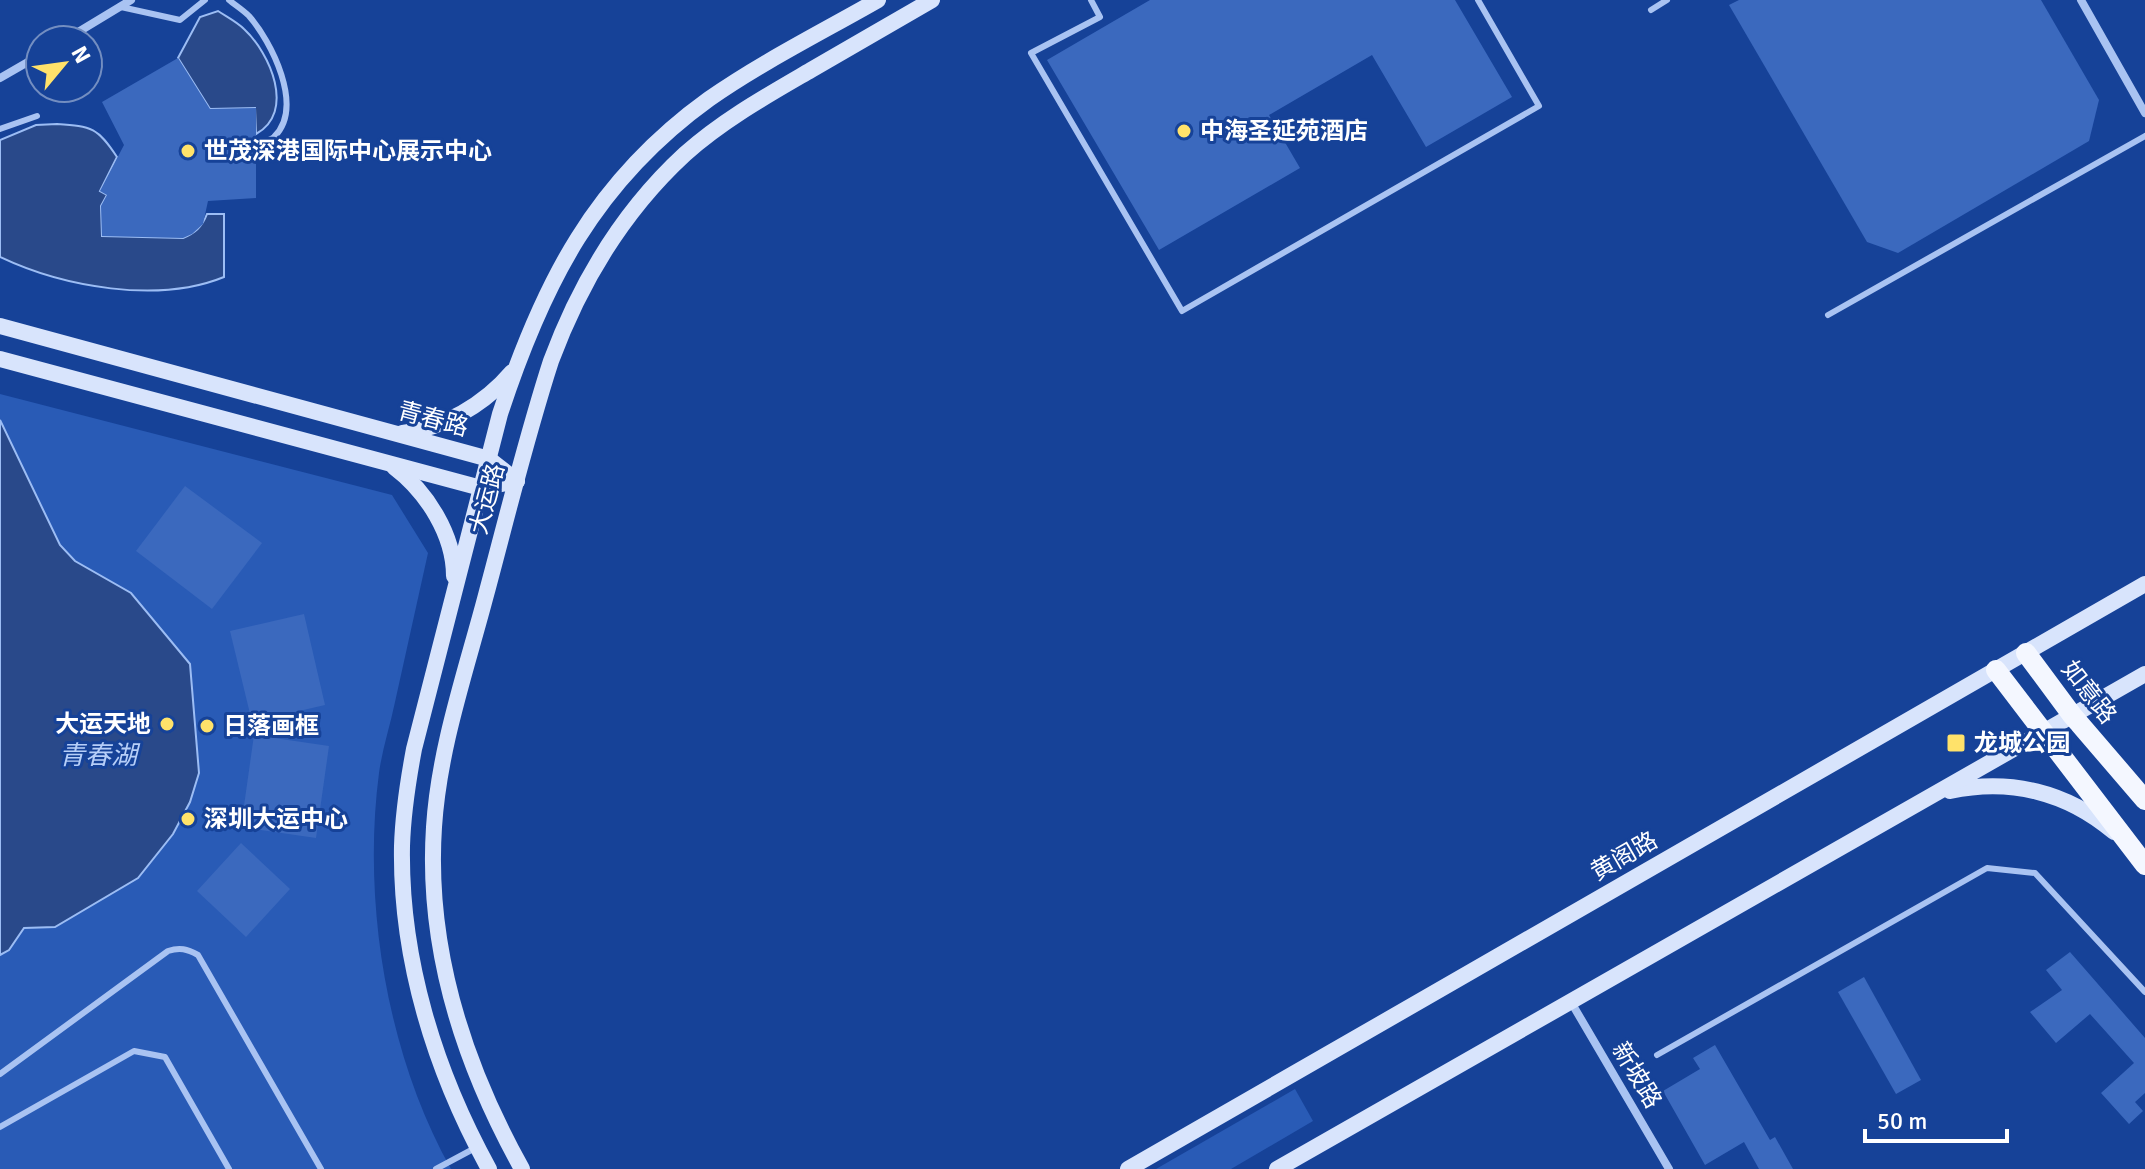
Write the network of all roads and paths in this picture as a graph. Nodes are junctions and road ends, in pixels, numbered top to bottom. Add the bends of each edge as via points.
1 (131, 0) edge
2 (205, 0) edge
3 (229, 0) edge
4 (878, 0) edge
5 (932, 0) edge
6 (1091, 0) edge
7 (1478, 0) edge
8 (1667, 0) edge
9 (2081, 0) edge
10 (121, 7) junction
11 (1651, 10) dead end
12 (92, 24) edge
13 (24, 64) edge
14 (0, 78) edge
15 (2145, 113) edge
16 (37, 116) dead end
17 (0, 129) edge
18 (2145, 136) edge
19 (256, 144) dead end
20 (1828, 315) dead end
21 (0, 326) edge
22 (0, 359) edge
23 (515, 368) junction
24 (396, 434) junction
25 (489, 459) junction
26 (389, 463) junction
27 (517, 481) junction
28 (481, 488) junction
29 (2145, 584) edge
30 (454, 590) junction
31 (2026, 653) junction
32 (1996, 670) junction
33 (2145, 674) edge
34 (2072, 715) junction
35 (2042, 733) junction
36 (1932, 795) junction
37 (2145, 800) edge
38 (2127, 844) junction
39 (2145, 865) edge
40 (2145, 992) edge
41 (1570, 1002) junction
42 (1657, 1055) dead end
43 (0, 1074) edge
44 (0, 1127) edge
45 (477, 1147) junction
46 (229, 1169) edge
47 (321, 1169) edge
48 (436, 1169) edge
49 (489, 1169) edge
50 (522, 1169) edge
51 (1128, 1169) edge
52 (1277, 1169) edge
53 (1669, 1169) edge

1 - 10 street
2 - 10 lane via 180,20
3 - 19 lane via 261,33 283,75 286,107 281,126 272,138
4 - 23 street, 大运路 via 709,100 622,176 558,270
5 - 27 street, 大运路 via 725,123 655,185 621,227 567,317
6 - 7 lane via 1100,17 1031,53 1182,311 1539,106
8 - 11 lane
9 - 15 street
10 - 12 street
13 - 14 street
16 - 17 lane
18 - 20 lane
21 - 24 street, 青春路
22 - 26 street
23 - 24 street via 462,413 430,428
23 - 25 street, 大运路
24 - 25 street, 青春路
25 - 27 street, 青春路
25 - 28 street, 大运路
26 - 28 street
26 - 30 street via 420,492 443,528
27 - 28 street
27 - 50 street, 大运路 via 455,710 434,826 434,878 446,982 460,1034
28 - 30 street, 大运路
29 - 31 street, 黄阁路
30 - 45 street, 大运路 via 412,761 402,847 410,948 431,1036
31 - 32 street, 黄阁路
31 - 34 main road, 如意路
32 - 35 main road
32 - 51 street, 黄阁路
33 - 34 street
34 - 35 street
34 - 37 main road, 如意路
35 - 36 street
35 - 38 main road
36 - 38 street via 1973,786 2042,792 2100,820
36 - 41 street
38 - 39 main road
40 - 42 lane via 2035,873 1987,868
41 - 52 street
41 - 53 street, 新坡路
43 - 47 lane via 168,951 187,949 198,955
44 - 46 lane via 134,1051 165,1057
45 - 48 lane
45 - 49 street, 大运路

